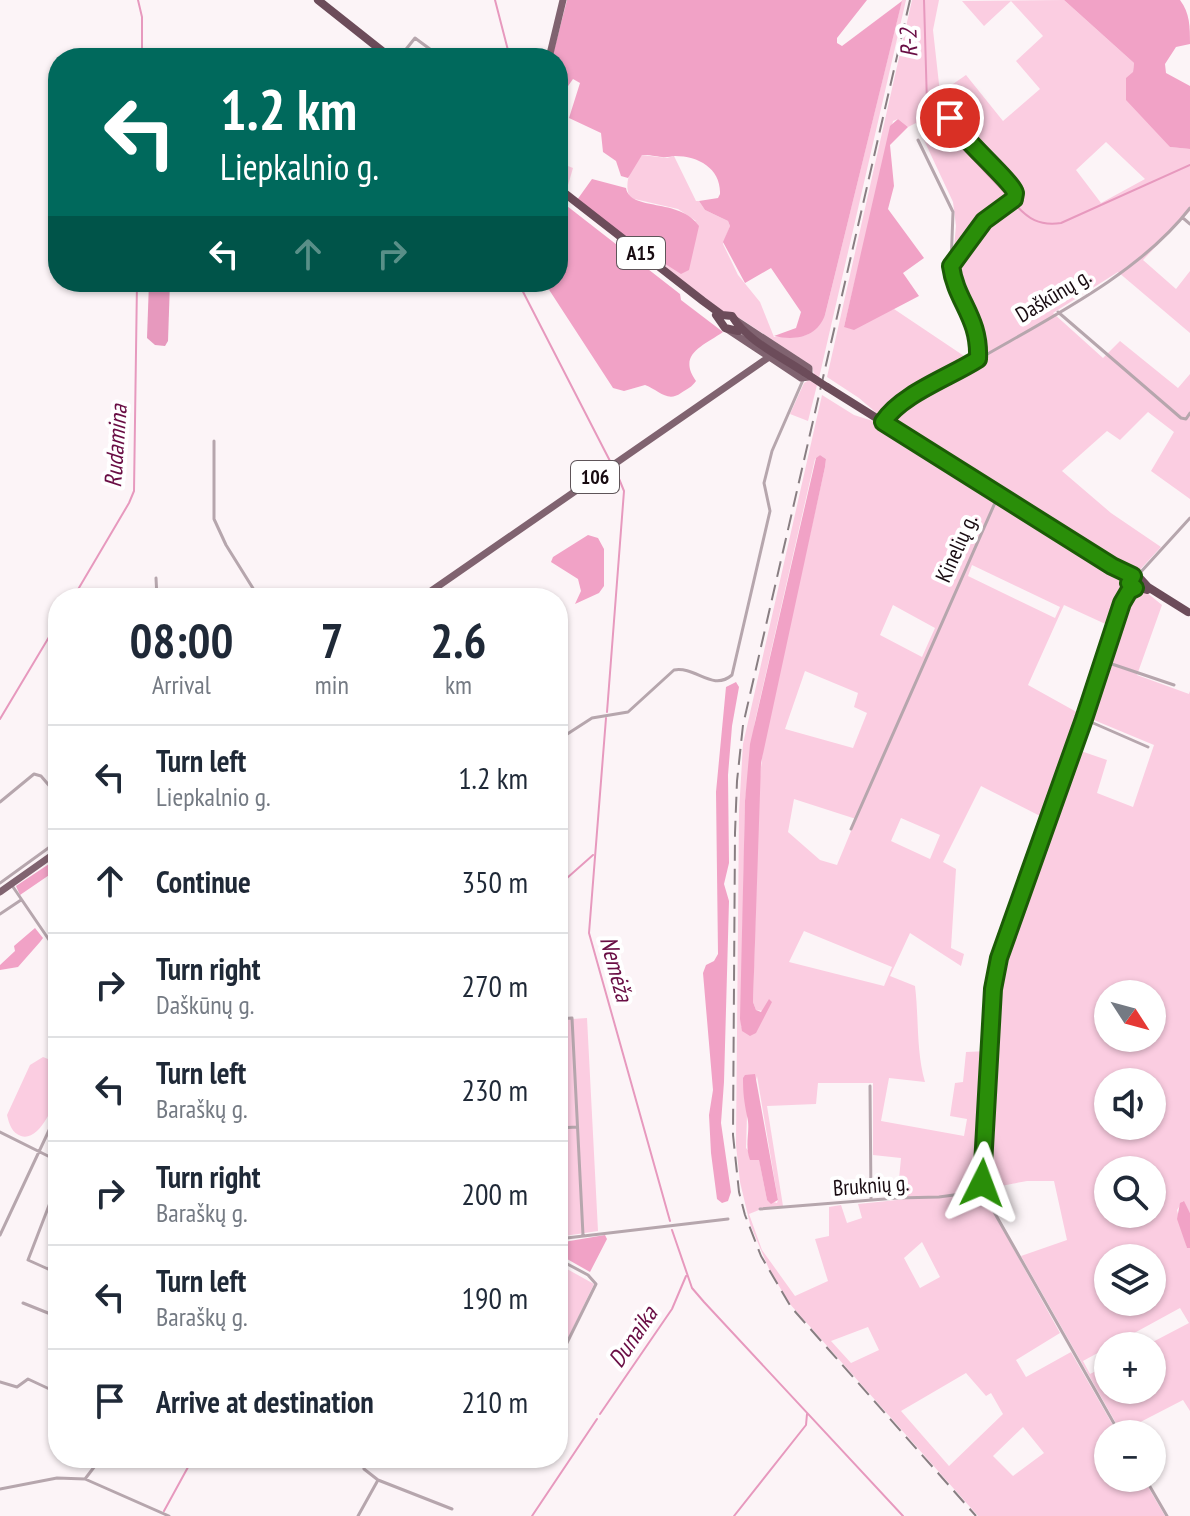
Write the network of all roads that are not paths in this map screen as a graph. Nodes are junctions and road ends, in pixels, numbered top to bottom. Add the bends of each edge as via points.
1 (318, 0) edge
2 (563, 0) edge
3 (378, 48) edge
4 (407, 48) edge
5 (428, 48) edge
6 (551, 48) edge
7 (950, 118) dead end
8 (918, 140) dead end
9 (568, 198) edge
10 (1190, 208) edge
11 (1183, 218) junction
12 (1190, 224) edge
13 (951, 266) junction
14 (1058, 312) junction
15 (729, 323) junction
16 (769, 357) junction
17 (978, 359) junction
18 (804, 376) junction
19 (1190, 413) edge
20 (883, 422) junction
21 (214, 441) dead end
22 (999, 495) junction
23 (1190, 518) edge
24 (156, 578) dead end
25 (1135, 581) junction
26 (156, 588) edge
27 (253, 588) edge
28 (435, 588) edge
29 (1189, 612) edge
30 (1103, 661) junction
31 (1174, 685) dead end
32 (1084, 719) junction
33 (568, 734) edge
34 (1148, 747) dead end
35 (48, 784) edge
36 (0, 802) edge
37 (851, 829) dead end
38 (48, 848) edge
39 (48, 858) edge
40 (0, 883) edge
41 (11, 884) junction
42 (0, 892) edge
43 (21, 900) junction
44 (0, 914) edge
45 (48, 939) edge
46 (568, 1018) edge
47 (870, 1086) dead end
48 (568, 1127) edge
49 (577, 1127) junction
50 (0, 1132) edge
51 (48, 1133) edge
52 (39, 1152) junction
53 (48, 1156) edge
54 (983, 1191) junction
55 (871, 1200) junction
56 (48, 1208) edge
57 (760, 1209) dead end
58 (728, 1219) dead end
59 (0, 1235) edge
60 (583, 1235) junction
61 (568, 1237) edge
62 (568, 1264) edge
63 (48, 1269) edge
64 (23, 1303) dead end
65 (48, 1313) edge
66 (568, 1341) edge
67 (0, 1382) edge
68 (48, 1388) edge
69 (1112, 1420) edge
70 (93, 1468) edge
71 (364, 1468) edge
72 (85, 1479) junction
73 (378, 1480) junction
74 (0, 1489) edge
75 (1153, 1492) edge
76 (452, 1509) dead end
77 (169, 1516) edge
78 (358, 1516) edge
79 (1167, 1516) edge

1 - 3 highway
2 - 6 main road
4 - 5 street via 415,38
7 - 13 street via 1015,195 984,221
8 - 13 street via 953,212
9 - 15 highway, A15
10 - 11 street, Daškūnų g.
11 - 12 street
11 - 14 street, Daškūnų g. via 1137,262
13 - 17 street via 975,324
14 - 17 street, Daškūnų g.
14 - 19 street via 1181,418
15 - 16 main road
15 - 18 highway, A15
15 - 18 main road via 809,368 811,375
16 - 18 main road
16 - 28 main road, 106
17 - 20 street, Daškūnų g. via 904,402
18 - 20 highway, A15, bridge
18 - 33 street via 764,483 770,511 732,675 715,682 674,670 628,712 592,718
20 - 22 highway, A15
21 - 27 street via 214,519
22 - 25 highway, A15
22 - 37 street, Kinelių g.
23 - 25 street
24 - 26 street
25 - 29 highway, A15
25 - 30 street
30 - 31 street
30 - 32 street
32 - 34 street
32 - 54 street via 999,958
35 - 36 street via 34,774
38 - 40 street
39 - 41 main road
41 - 42 main road
41 - 43 street
43 - 44 street
43 - 45 street
46 - 49 street via 572,1018
47 - 55 street
48 - 49 street
49 - 60 street
50 - 52 street
51 - 52 street
52 - 53 street
52 - 59 street
54 - 55 street, Bruknių g.
54 - 69 street
55 - 57 street, Bruknių g.
56 - 63 street via 28,1260
58 - 60 street
60 - 61 street
62 - 66 street via 596,1284
64 - 65 street
67 - 68 street via 17,1387 28,1379
70 - 72 street
71 - 73 street
72 - 74 street via 57,1478
72 - 77 street
73 - 76 street
73 - 78 street
75 - 79 street

